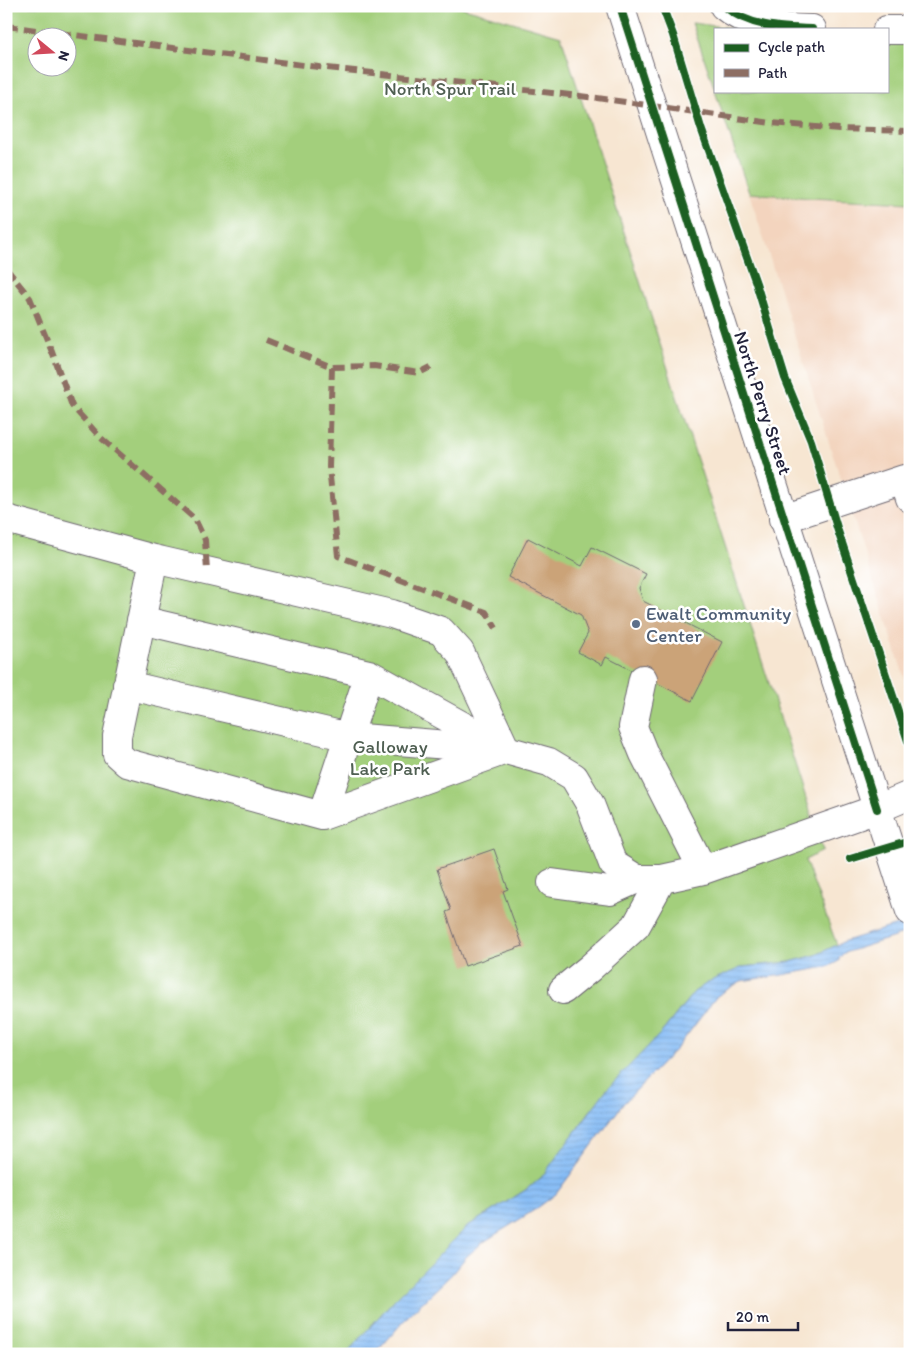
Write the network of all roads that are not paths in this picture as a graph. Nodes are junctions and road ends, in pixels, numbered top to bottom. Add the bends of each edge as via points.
1 (620, 6) edge
2 (724, 6) edge
3 (796, 28) edge
4 (888, 30) edge
5 (910, 30) edge
6 (910, 498) edge
7 (6, 519) edge
8 (783, 519) junction
9 (154, 559) junction
10 (141, 620) junction
11 (369, 674) junction
12 (644, 679) dead end
13 (128, 685) junction
14 (349, 737) junction
15 (506, 750) junction
16 (910, 795) edge
17 (877, 809) junction
18 (322, 816) junction
19 (703, 870) junction
20 (649, 879) junction
21 (552, 883) dead end
22 (910, 911) edge
23 (563, 990) dead end

1 - 8 main road, North Perry Street
2 - 3 main road via 751,22
4 - 5 main road
6 - 8 main road via 904,479
7 - 9 main road
8 - 17 main road, North Perry Street
9 - 10 main road
9 - 15 main road via 392,614 441,631 460,652
10 - 11 main road
10 - 13 main road
11 - 14 main road
11 - 15 main road
12 - 19 main road via 633,727
13 - 14 main road
13 - 18 main road via 117,736 117,754 127,763
14 - 15 main road
14 - 18 main road
15 - 18 main road
15 - 20 main road via 549,762 574,777 590,804 613,864
16 - 17 main road
17 - 19 main road
17 - 22 main road, North Perry Street
19 - 20 main road
20 - 21 main road via 610,891
20 - 23 main road via 636,926

